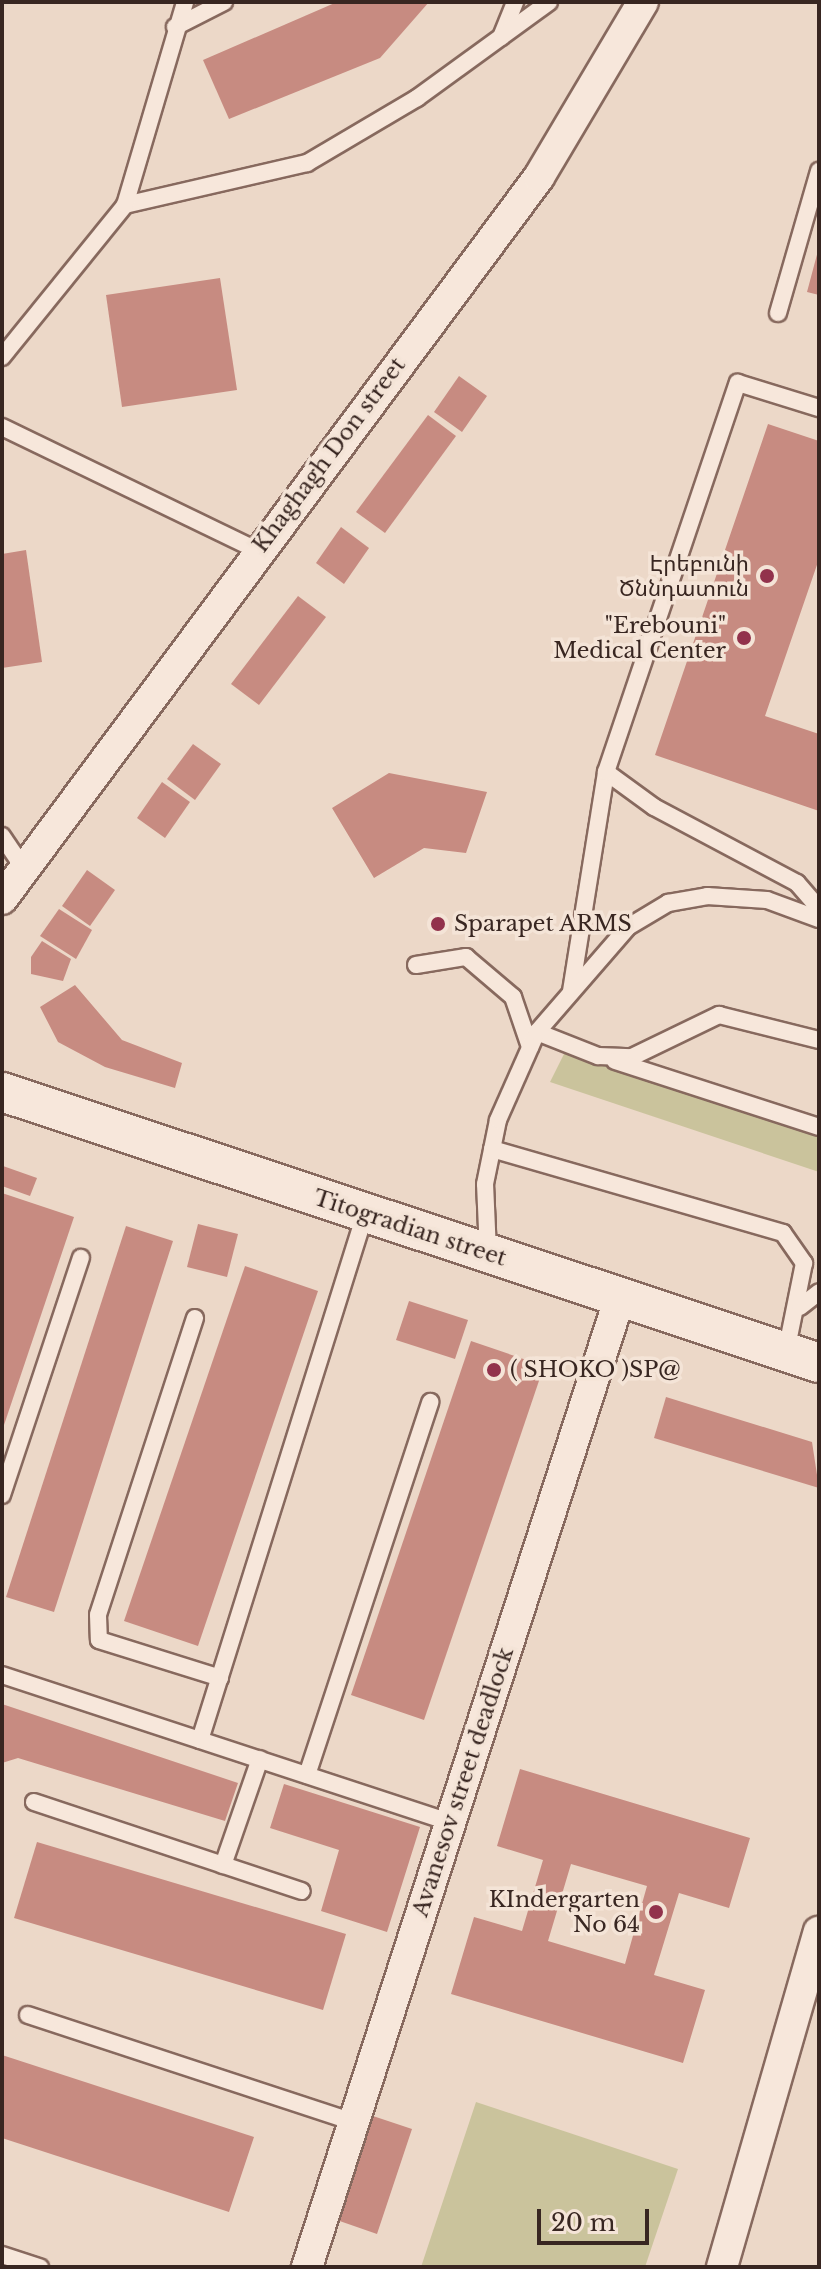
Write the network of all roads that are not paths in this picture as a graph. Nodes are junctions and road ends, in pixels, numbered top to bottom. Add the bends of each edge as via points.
1 (185, 2) edge
2 (224, 2) edge
3 (515, 2) edge
4 (549, 2) edge
5 (643, 2) edge
6 (175, 27) junction
7 (501, 37) junction
8 (819, 171) edge
9 (125, 205) junction
10 (778, 313) dead end
11 (2, 357) edge
12 (819, 408) edge
13 (2, 427) edge
14 (257, 550) junction
15 (606, 772) junction
16 (2, 836) edge
17 (24, 869) junction
18 (2, 899) edge
19 (819, 908) edge
20 (819, 919) edge
21 (416, 965) dead end
22 (571, 991) junction
23 (533, 1040) junction
24 (819, 1040) edge
25 (598, 1056) junction
26 (2, 1092) edge
27 (819, 1127) edge
28 (492, 1149) junction
29 (365, 1214) junction
30 (488, 1253) junction
31 (81, 1258) dead end
32 (819, 1292) edge
33 (620, 1297) junction
34 (800, 1307) junction
35 (195, 1318) dead end
36 (802, 1357) edge
37 (430, 1402) dead end
38 (2, 1495) edge
39 (2, 1675) edge
40 (220, 1678) junction
41 (200, 1740) junction
42 (260, 1759) junction
43 (307, 1775) junction
44 (34, 1802) dead end
45 (450, 1822) junction
46 (223, 1865) junction
47 (302, 1891) dead end
48 (818, 1940) edge
49 (28, 2015) dead end
50 (354, 2122) junction
51 (2, 2255) edge
52 (40, 2267) edge
53 (307, 2267) edge
54 (722, 2267) edge

1 - 6 lane
2 - 6 lane
3 - 7 lane
4 - 7 lane
5 - 14 street, Khaghagh Don street via 539,177
6 - 9 lane
7 - 9 lane via 417,98 307,163
8 - 10 lane
9 - 11 lane
12 - 15 lane via 738,383
13 - 14 lane
14 - 17 street, Khaghagh Don street
15 - 19 lane via 654,807 797,883
15 - 22 lane
16 - 17 lane
17 - 18 street, Khaghagh Don street
20 - 22 lane via 767,900 707,896 668,903 628,927
21 - 23 lane via 466,957 513,997
22 - 23 lane
23 - 25 lane
23 - 28 lane
24 - 25 lane via 719,1015 632,1057
25 - 27 lane
26 - 29 street, Titogradian street
28 - 30 lane
28 - 34 lane via 783,1233 804,1263
29 - 30 street, Titogradian street
29 - 40 lane
30 - 33 street, Titogradian street
31 - 38 lane
32 - 34 lane
33 - 36 street, Titogradian street
33 - 45 street, Avanesov street deadlock
34 - 36 lane
35 - 40 lane via 98,1615 99,1640
37 - 43 lane
39 - 41 lane
40 - 41 lane
41 - 42 lane
42 - 43 lane
42 - 46 lane
43 - 45 lane
44 - 46 lane
45 - 50 street, Avanesov street deadlock
46 - 47 lane
48 - 54 street
49 - 50 lane
50 - 53 street, Avanesov street deadlock
51 - 52 lane

